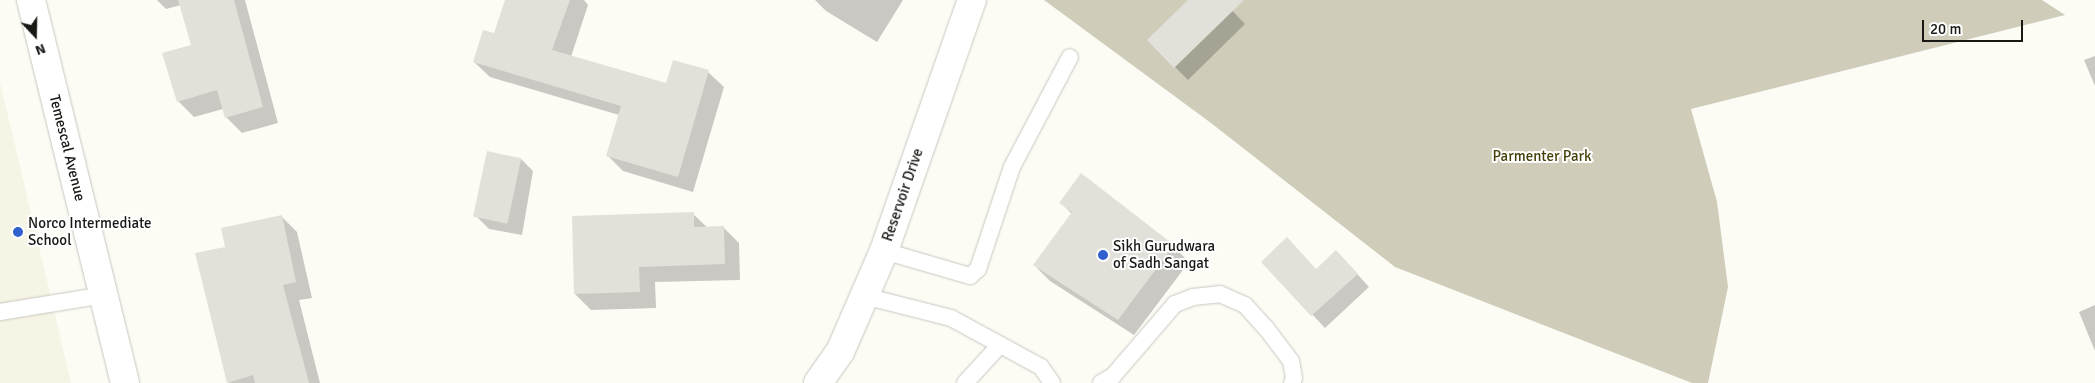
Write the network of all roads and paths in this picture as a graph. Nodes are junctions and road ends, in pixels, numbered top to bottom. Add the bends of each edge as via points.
1 (31, 0) edge
2 (972, 0) edge
3 (1070, 57) dead end
4 (884, 251) junction
5 (104, 296) junction
6 (864, 296) junction
7 (0, 312) edge
8 (1000, 345) junction
9 (125, 383) edge
10 (818, 383) edge
11 (965, 383) edge
12 (1052, 383) edge
13 (1101, 383) edge
14 (1292, 383) edge

1 - 5 street, Temescal Avenue
2 - 4 street, Reservoir Drive
3 - 4 lane via 1012,167 978,269 970,276
4 - 6 street, Reservoir Drive
5 - 7 lane
5 - 9 street, Temescal Avenue
6 - 8 lane via 951,318
6 - 10 street, Reservoir Drive via 840,352
8 - 11 lane
8 - 12 lane via 1041,367
13 - 14 lane via 1113,376 1175,304 1193,297 1220,294 1245,305 1266,328 1291,361

